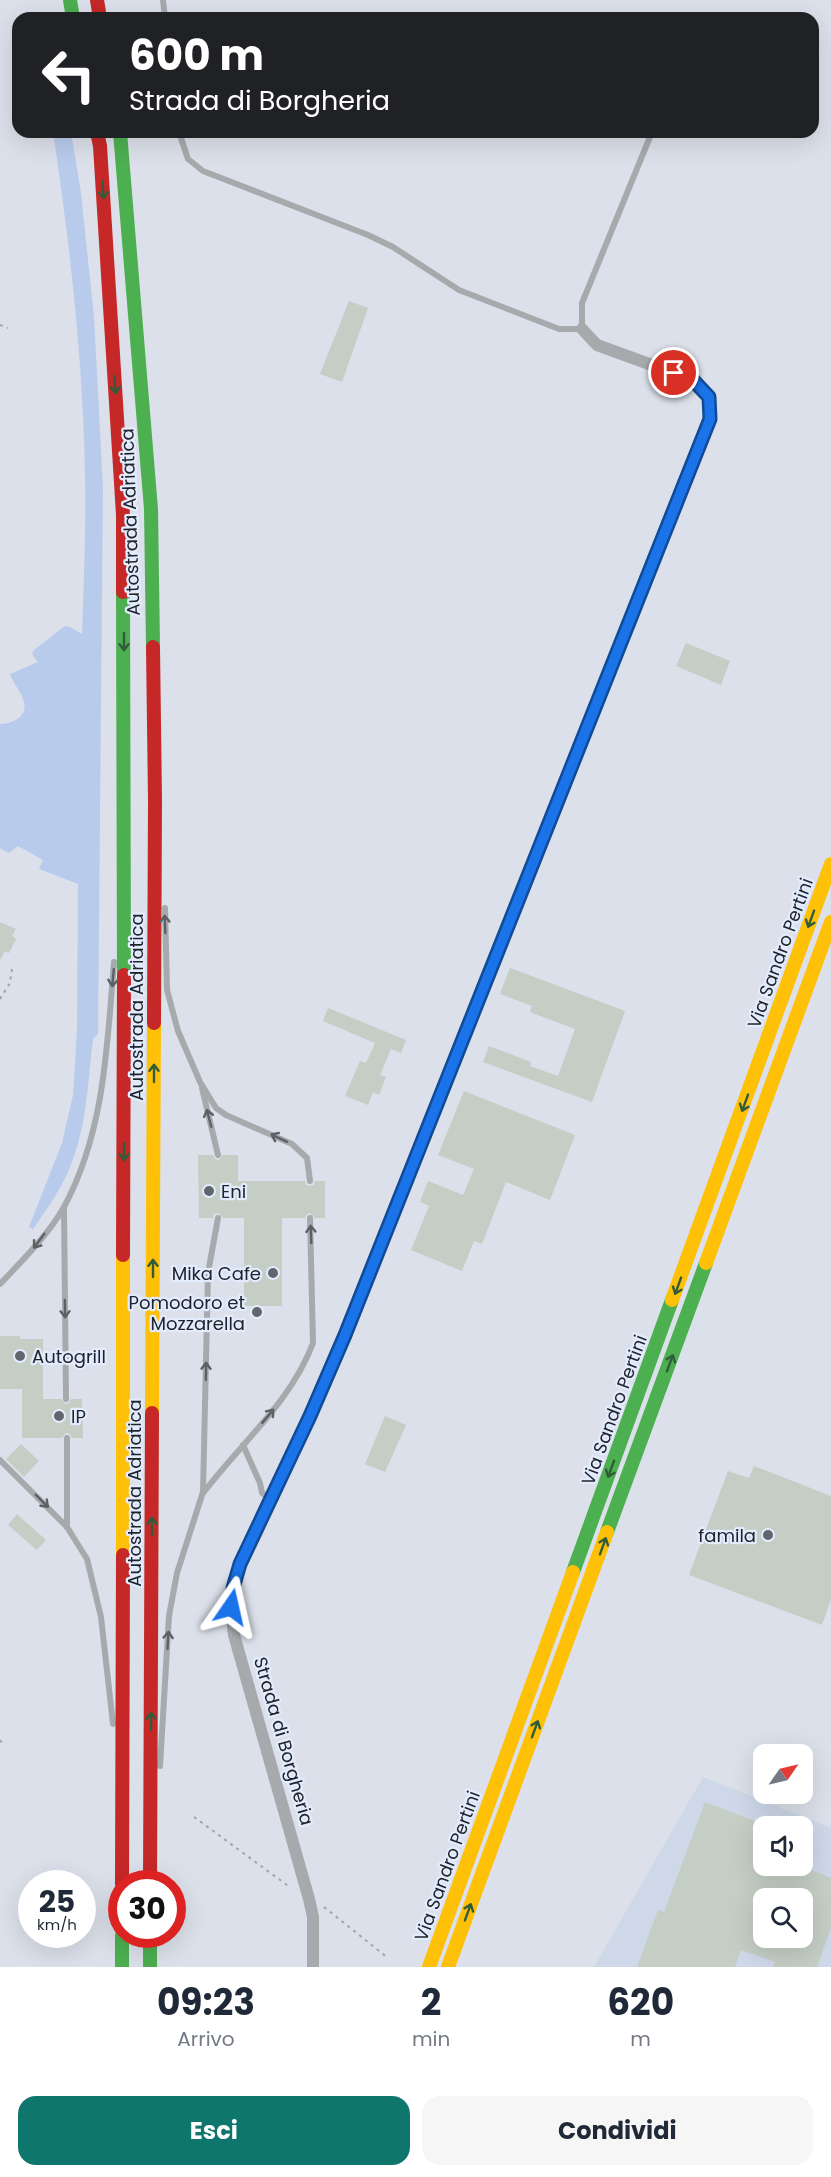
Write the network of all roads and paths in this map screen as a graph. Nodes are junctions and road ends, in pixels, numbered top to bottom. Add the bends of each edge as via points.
1 (98, 138) edge
2 (120, 138) edge
3 (181, 138) edge
4 (650, 138) edge
5 (0, 325) edge
6 (8, 328) dead end
7 (582, 329) junction
8 (154, 800) junction
9 (124, 836) junction
10 (831, 864) edge
11 (163, 867) dead end
12 (165, 900) dead end
13 (831, 922) edge
14 (116, 941) dead end
15 (115, 953) dead end
16 (12, 969) dead end
17 (0, 999) edge
18 (200, 1082) junction
19 (218, 1155) dead end
20 (310, 1181) dead end
21 (64, 1208) junction
22 (218, 1218) dead end
23 (310, 1218) dead end
24 (0, 1284) edge
25 (66, 1399) dead end
26 (67, 1438) dead end
27 (243, 1445) junction
28 (0, 1460) edge
29 (203, 1492) junction
30 (271, 1499) junction
31 (67, 1527) junction
32 (113, 1729) dead end
33 (115, 1739) dead end
34 (0, 1740) edge
35 (4, 1746) dead end
36 (122, 1772) junction
37 (194, 1817) dead end
38 (151, 1823) junction
39 (122, 1870) edge
40 (150, 1870) edge
41 (309, 1899) junction
42 (122, 1948) edge
43 (150, 1948) edge
44 (388, 1958) dead end
45 (122, 1967) edge
46 (150, 1967) edge
47 (313, 1967) edge
48 (429, 1967) edge
49 (448, 1967) edge

1 -> 9 main road, Autostrada Adriatica via 123,515
2 - 8 main road, Autostrada Adriatica via 151,509
3 - 7 lane via 188,159 203,171 368,235 459,290 559,329
4 - 7 lane via 582,303
5 - 6 path
7 - 30 street, Strada di Borgheria via 597,345 693,380 709,397 710,419 345,1335
8 - 11 lane
38 -> 8 main road, Autostrada Adriatica
9 - 14 lane
9 -> 36 main road, Autostrada Adriatica
10 -> 48 main road, Via Sandro Pertini
18 -> 12 lane via 178,1031 167,990
49 -> 13 main road, Via Sandro Pertini
15 -> 21 lane via 98,1115 85,1161
16 - 17 path via 10,983
19 -> 18 lane
20 -> 18 lane via 307,1158 292,1144 226,1115
21 -> 24 lane via 26,1258
21 -> 25 lane
29 -> 22 lane via 208,1273
27 -> 23 lane via 294,1384 313,1343
26 - 31 lane
27 - 29 lane
27 - 30 lane via 262,1493
28 -> 31 lane
38 -> 29 lane via 162,1753 169,1616 177,1573
30 - 41 street, Strada di Borgheria via 240,1564 231,1607 234,1635
31 - 32 lane via 87,1559 102,1617
33 - 36 lane
34 - 35 path
36 - 39 main road, Autostrada Adriatica
37 - 41 path
38 - 40 main road, Autostrada Adriatica
41 - 44 path
41 - 47 street, Strada di Borgheria via 314,1917
42 - 45 main road
43 - 46 main road

